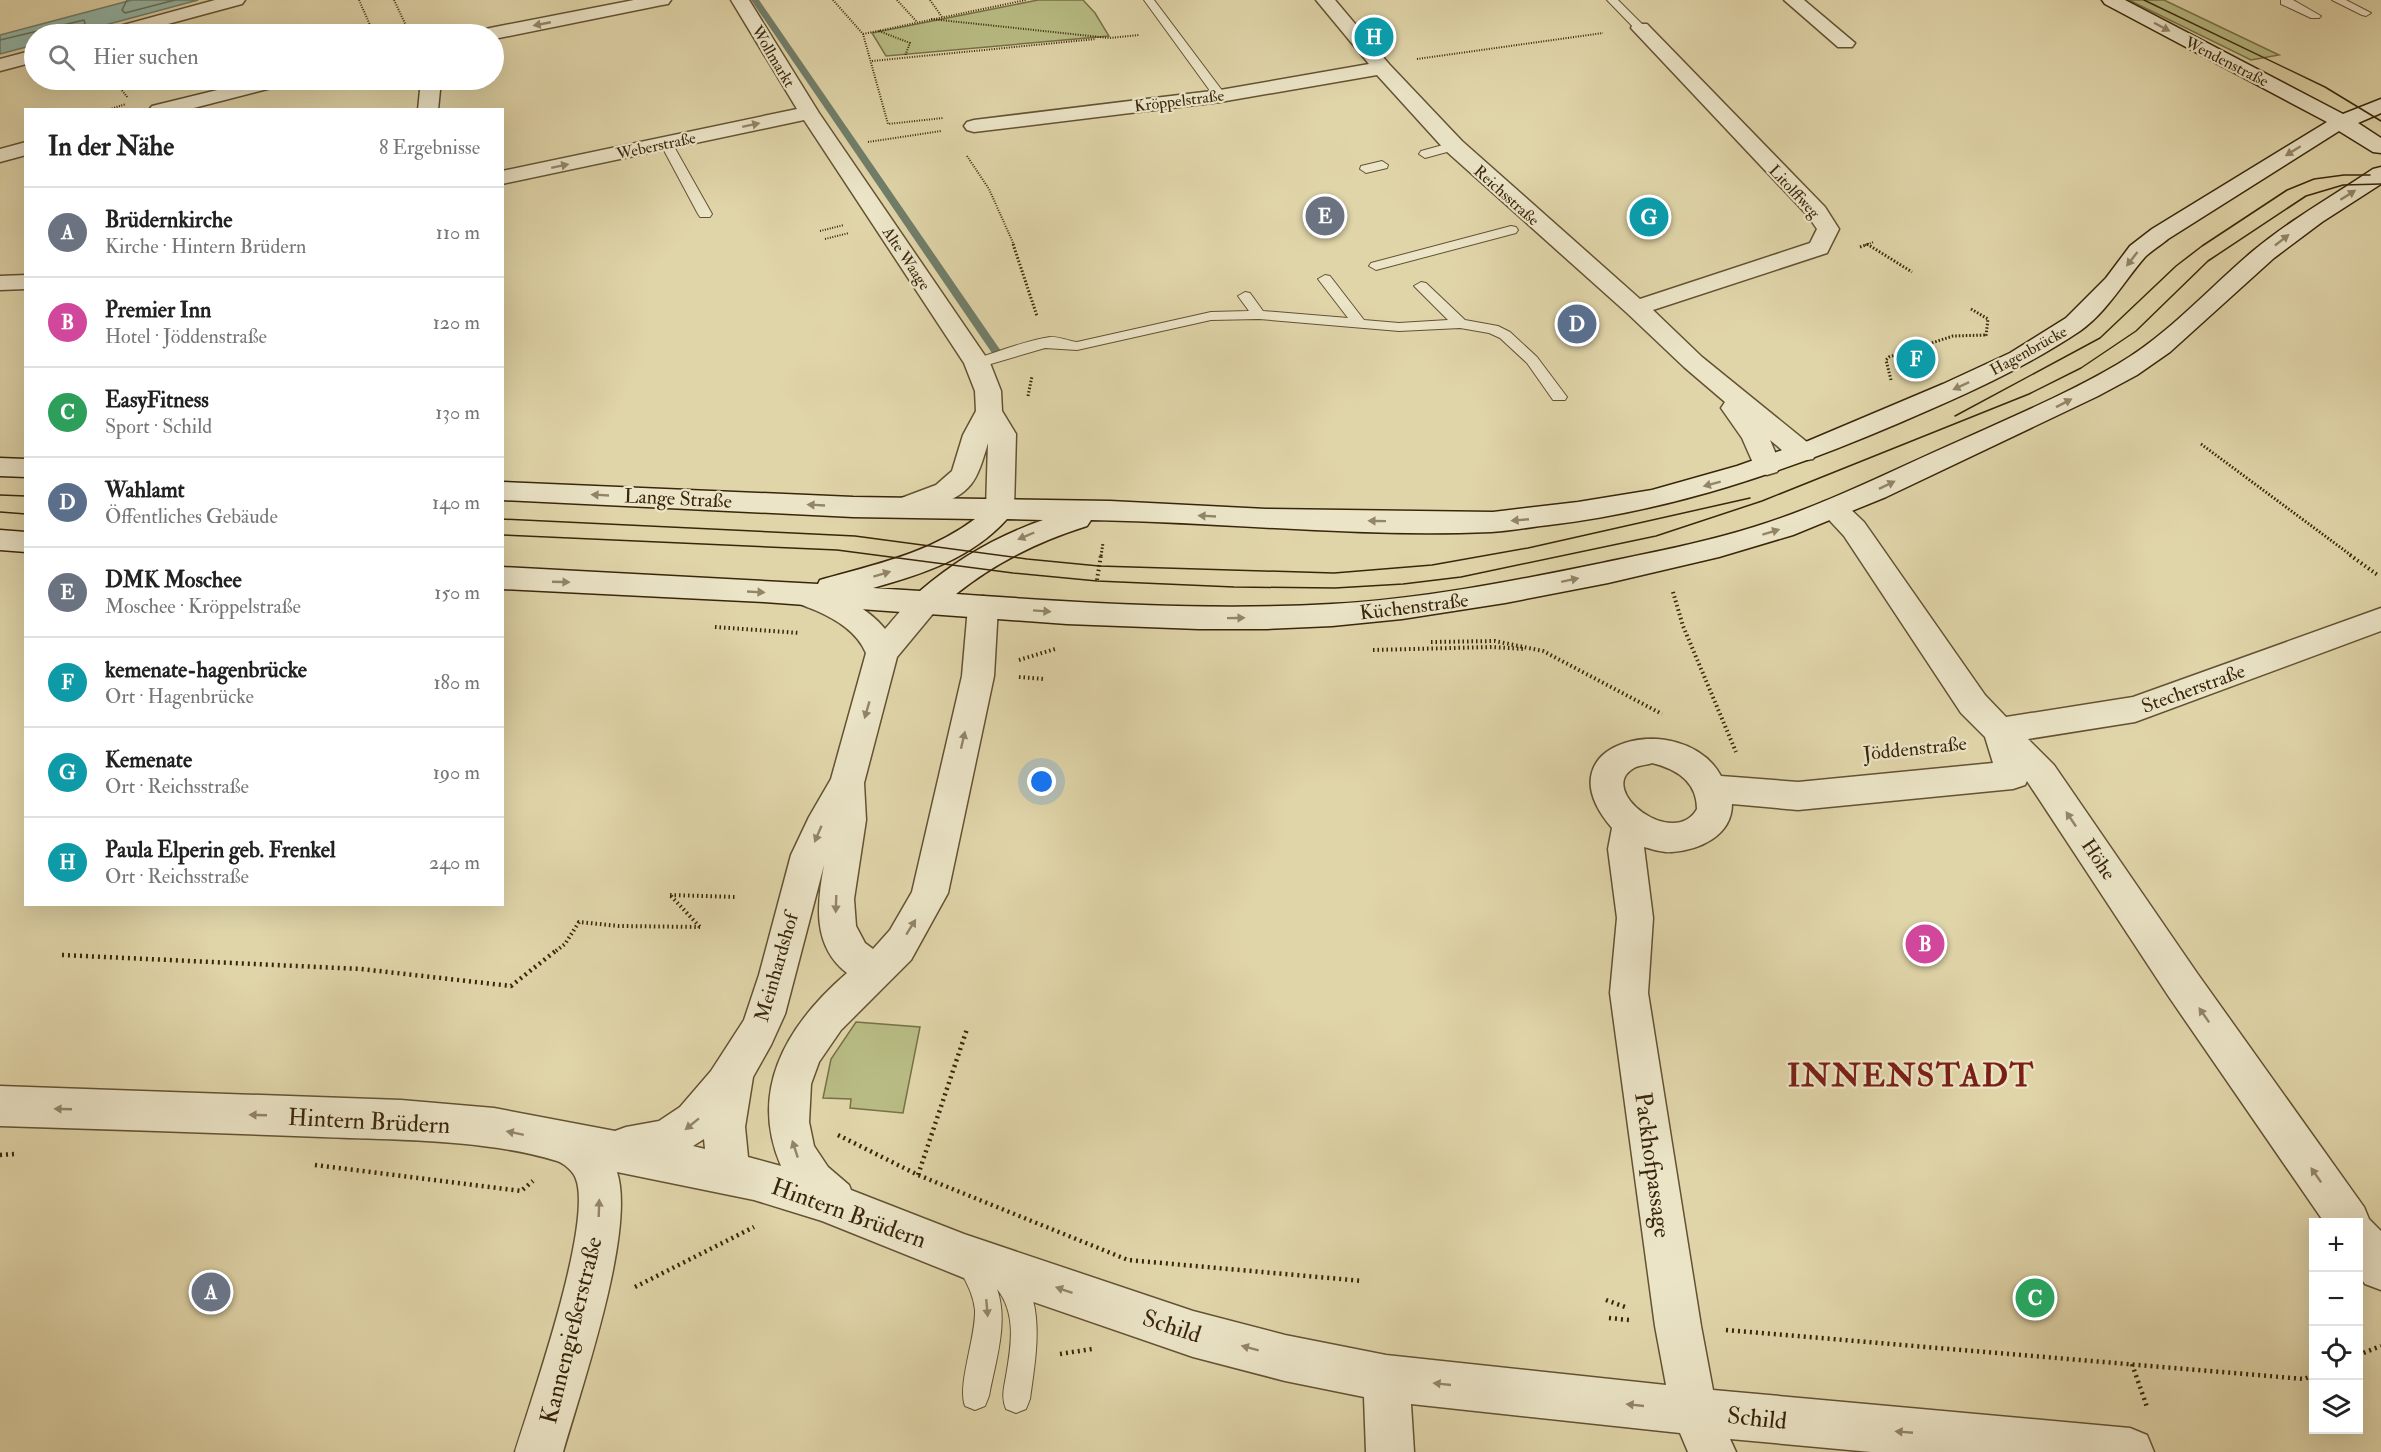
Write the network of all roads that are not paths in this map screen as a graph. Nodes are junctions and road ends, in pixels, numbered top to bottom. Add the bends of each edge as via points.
1 (236, 0) edge
2 (662, 0) edge
3 (740, 0) edge
4 (1325, 0) edge
5 (1612, 0) edge
6 (1793, 0) edge
7 (2111, 0) edge
8 (2288, 0) edge
9 (2337, 0) edge
10 (1149, 1) edge
11 (2366, 13) dead end
12 (2315, 16) dead end
13 (148, 24) edge
14 (1640, 28) joint
15 (504, 31) edge
16 (1845, 43) dead end
17 (24, 59) edge
18 (0, 66) edge
19 (1382, 68) junction
20 (240, 90) edge
21 (430, 90) edge
22 (1220, 96) junction
23 (2381, 105) edge
24 (167, 108) edge
25 (428, 108) edge
26 (808, 113) junction
27 (2344, 121) junction
28 (974, 126) dead end
29 (666, 143) junction
30 (1454, 146) junction
31 (2381, 147) edge
32 (24, 149) edge
33 (1425, 154) dead end
34 (0, 156) edge
35 (1382, 165) dead end
36 (1366, 169) dead end
37 (2381, 174) edge
38 (504, 178) edge
39 (705, 213) dead end
40 (1511, 230) dead end
41 (1376, 266) dead end
42 (1325, 279) dead end
43 (24, 282) edge
44 (0, 283) edge
45 (1421, 286) dead end
46 (1245, 296) dead end
47 (1636, 308) junction
48 (1259, 315) junction
49 (1360, 324) junction
50 (1460, 324) junction
51 (977, 363) junction
52 (1706, 374) junction
53 (1559, 397) dead end
54 (989, 411) junction
55 (1803, 453) junction
56 (1767, 466) junction
57 (0, 467) edge
58 (24, 468) edge
59 (504, 491) edge
60 (853, 507) junction
61 (906, 507) junction
62 (1833, 508) junction
63 (1000, 509) junction
64 (1106, 511) junction
65 (0, 540) edge
66 (24, 542) edge
67 (967, 553) junction
68 (504, 578) edge
69 (805, 594) junction
70 (926, 604) junction
71 (983, 607) junction
72 (2381, 619) edge
73 (882, 653) junction
74 (1999, 731) junction
75 (847, 783) junction
76 (1713, 789) junction
77 (1630, 824) junction
78 (875, 973) junction
79 (748, 1050) junction
80 (0, 1106) edge
81 (572, 1144) junction
82 (733, 1174) junction
83 (865, 1217) junction
84 (2346, 1218) edge
85 (2363, 1243) edge
86 (964, 1256) junction
87 (2381, 1268) edge
88 (1386, 1378) junction
89 (975, 1396) dead end
90 (1016, 1399) dead end
91 (1703, 1432) edge
92 (2140, 1433) edge
93 (539, 1452) edge
94 (1390, 1452) edge

1 - 13 street
2 -> 15 street
3 - 26 street, Wollmarkt
4 - 19 street, Reichsstraße
5 - 14 lane, Litolffweg
6 - 16 street
7 -> 27 street, Wendenstraße
8 - 12 lane via 2285,2
9 - 11 lane
10 - 22 lane
14 - 47 street, Litolffweg via 1818,212 1828,229 1819,248
17 - 18 street
19 - 22 street, Kröppelstraße
19 - 30 street, Reichsstraße
20 - 24 street
21 - 25 street
22 - 28 street, Kröppelstraße
23 - 27 street, Hagenbrücke
29 -> 26 street, Weberstraße
26 - 51 street, Alte Waage
27 - 31 street, Wendenstraße
27 -> 55 street, Hagenbrücke via 2160,234 2138,251 2093,307 2054,339 1952,390
38 -> 29 street, Weberstraße
29 - 39 lane
30 - 33 lane
30 - 47 street, Reichsstraße
32 - 34 street
35 - 36 lane
62 -> 37 street via 2052,409 2134,365 2184,328 2285,238
40 - 41 lane
42 - 49 lane
43 - 44 street
45 - 50 lane
46 - 48 lane
47 - 52 street, Reichsstraße
48 - 49 lane
48 - 51 lane via 1211,316 1077,346 1040,343
49 - 50 lane
50 - 53 lane via 1505,335 1532,360
51 - 54 street, Alte Waage via 988,391
52 - 55 street, Reichsstraße
52 - 56 street, Reichsstraße via 1755,436
54 - 61 street via 960,480 946,492
54 - 63 street, Alte Waage via 1002,434
55 - 56 street, Hagenbrücke
56 -> 64 street via 1652,499 1493,522 1266,519
57 - 58 street
60 -> 59 street, Lange Straße
60 - 61 street, Lange Straße
60 - 67 street, Lange Straße via 904,522
61 - 63 street, Lange Straße
71 -> 62 street, Küchenstraße via 1091,615 1273,617 1385,611 1512,592 1731,544
62 - 74 street, Höhe via 1854,529 1973,704
63 - 64 street
63 - 67 street
64 -> 67 street
65 - 66 street
69 -> 67 street
67 - 70 street via 956,577
67 - 71 street via 982,568
68 -> 69 street
69 - 70 street
69 - 73 street via 856,619 876,639
70 - 71 street
70 - 73 street
78 -> 71 street via 905,938 930,893 978,676
72 - 74 street, Stecherstraße via 2135,709
73 -> 75 street, Meinhardshof
74 - 76 street, Jöddenstraße via 2013,776 1798,796
84 -> 74 street, Höhe via 2042,776
75 -> 78 street, Meinhardshof via 849,820 837,886 837,926 852,955
75 -> 79 street, Meinhardshof via 829,810 810,855 766,1013
76 - 77 street via 1713,816 1694,833 1662,837
76 - 77 street via 1697,769 1673,754 1652,750 1621,757 1610,767 1605,780 1607,795 1615,811
77 - 91 street, Packhofpassage via 1626,849 1635,918 1629,993 1678,1326
83 -> 78 street via 829,1196 801,1165 790,1136 787,1107 794,1072 818,1030
79 -> 81 street, Meinhardshof via 712,1102 679,1134 637,1146
79 - 82 street via 731,1086 725,1117 724,1146
81 -> 80 street, Hintern Brüdern via 494,1128 401,1120
81 - 82 street, Hintern Brüdern
93 -> 81 street, Kannengießerstraße via 580,1313 597,1228 599,1196 593,1168
82 - 83 street, Hintern Brüdern via 797,1191
83 - 86 street, Hintern Brüdern
85 - 87 street
88 -> 86 street, Schild via 1193,1334
86 -> 89 lane via 978,1275 988,1311
86 - 90 lane via 1006,1278 1022,1303 1024,1328
91 -> 88 street, Schild
88 - 94 street
92 -> 91 street, Schild

